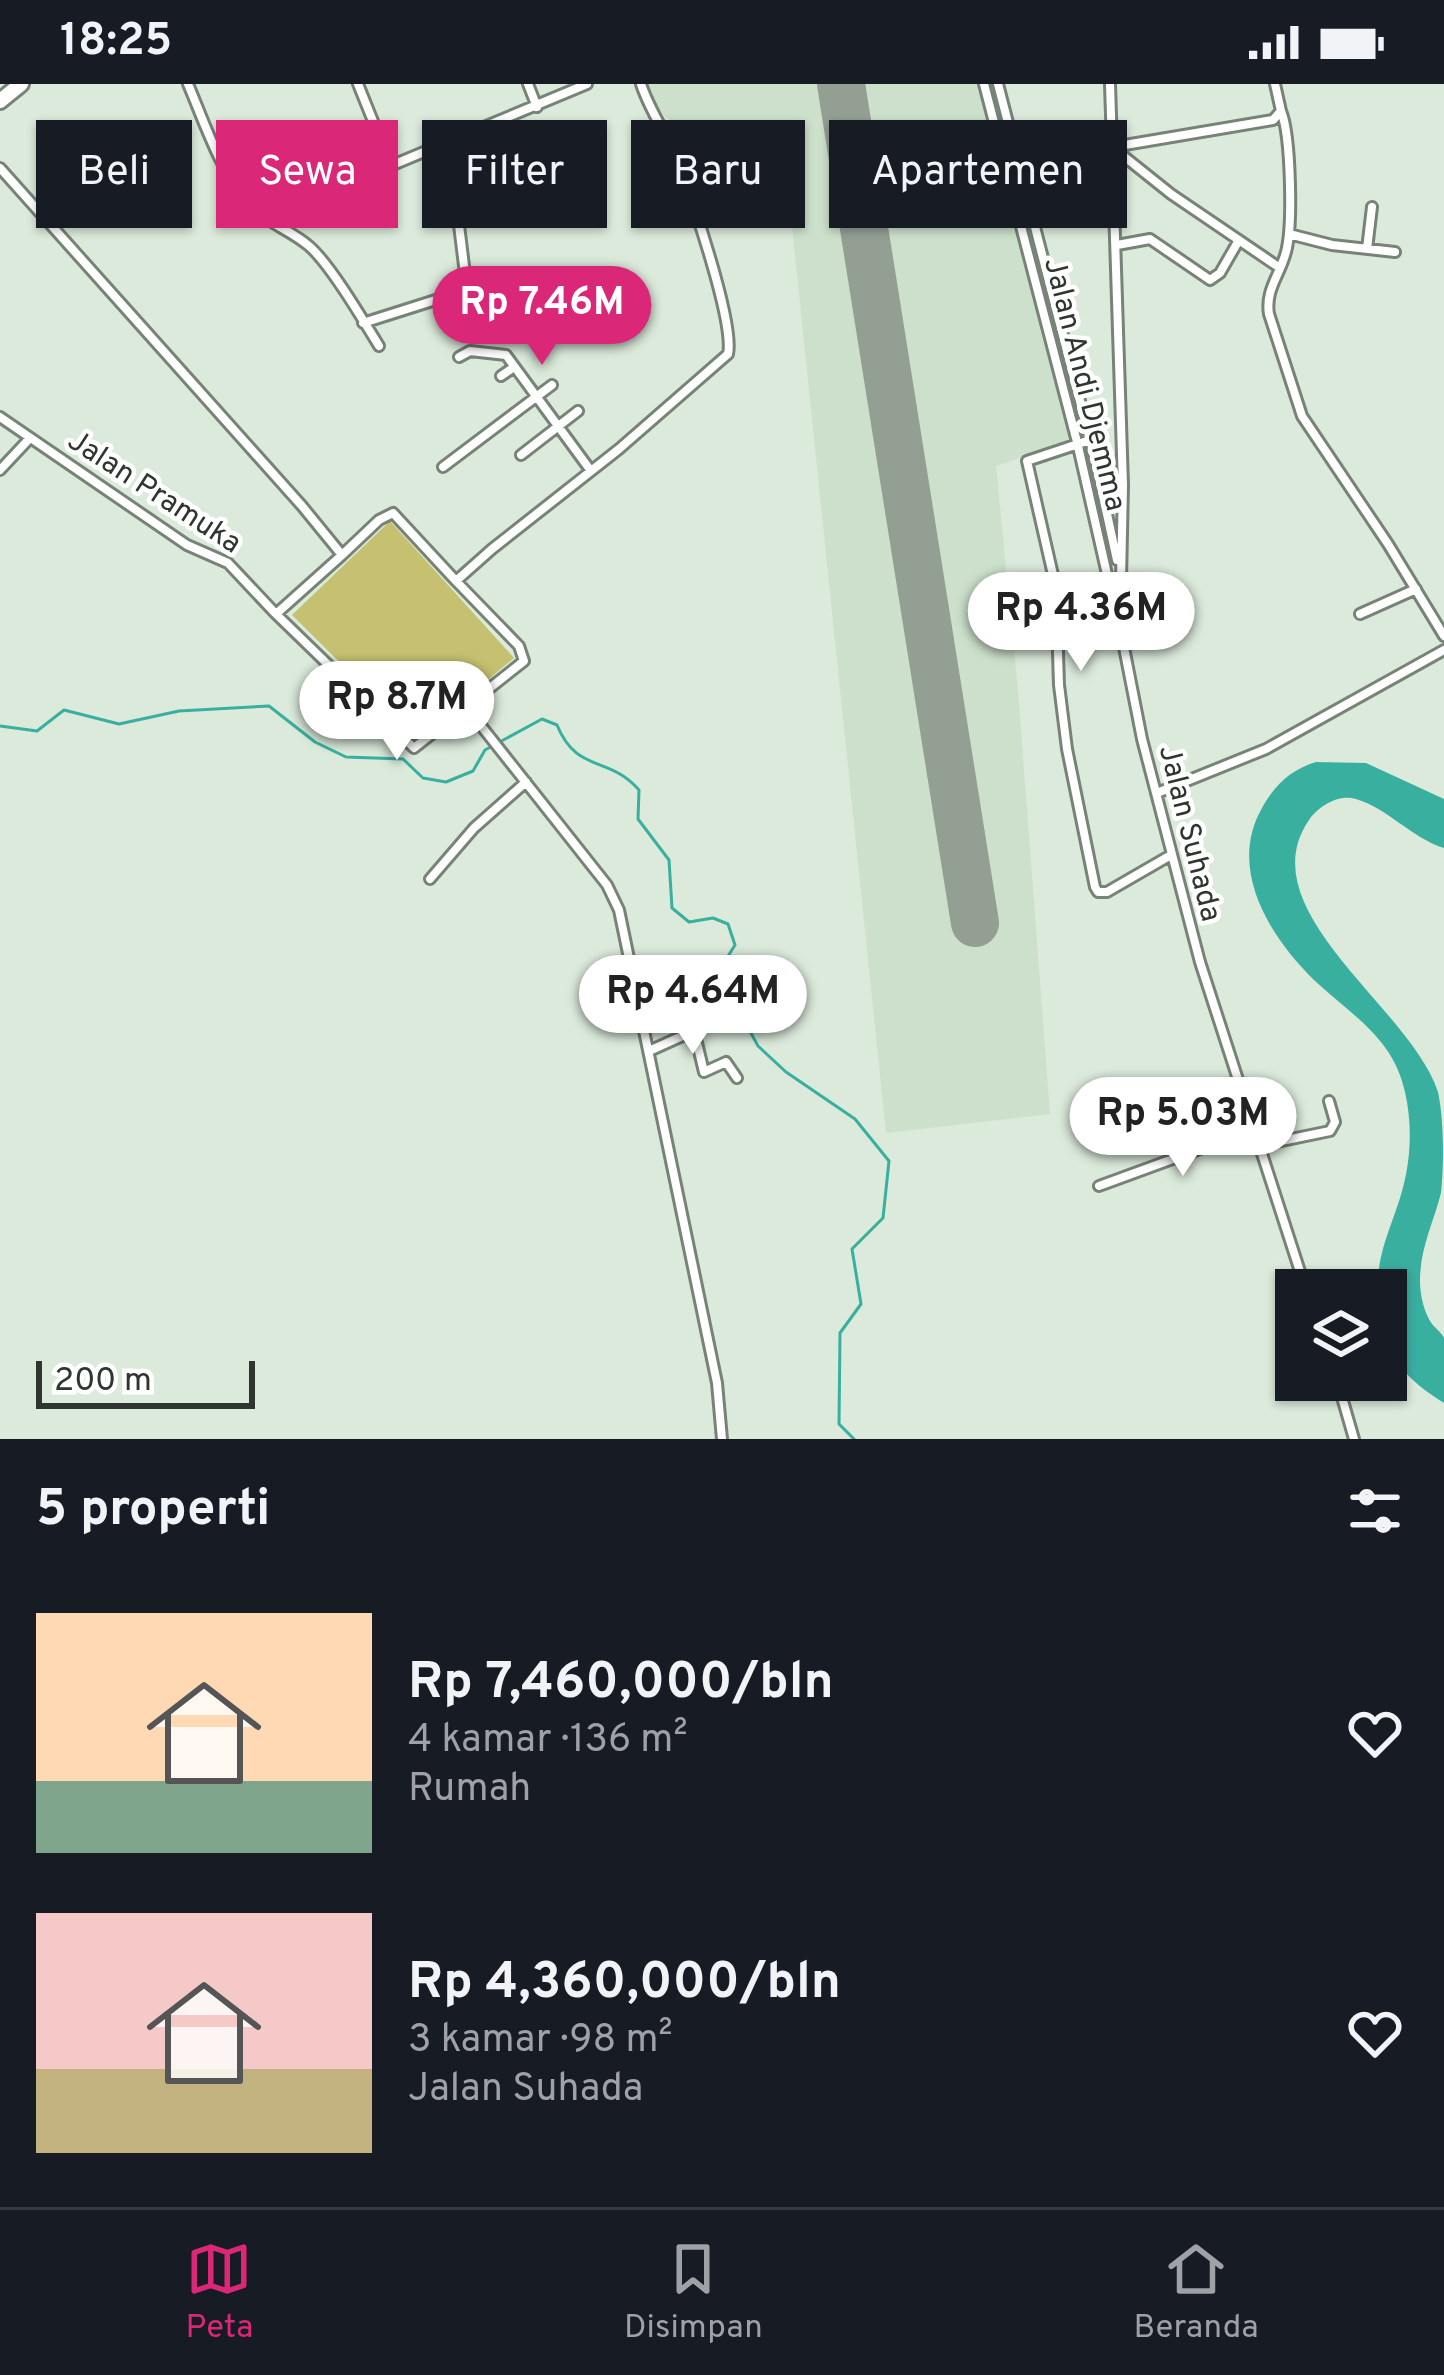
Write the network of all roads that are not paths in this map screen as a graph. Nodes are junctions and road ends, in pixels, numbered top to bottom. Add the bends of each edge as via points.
1 (188, 84) edge
2 (358, 84) edge
3 (528, 84) edge
4 (587, 84) edge
5 (641, 84) edge
6 (984, 84) edge
7 (998, 84) edge
8 (1110, 84) edge
9 (1275, 84) edge
10 (537, 107) junction
11 (1281, 111) junction
12 (373, 120) edge
13 (506, 120) edge
14 (994, 120) edge
15 (1007, 120) edge
16 (1110, 120) edge
17 (1127, 142) edge
18 (216, 147) edge
19 (1127, 159) edge
20 (0, 168) edge
21 (1372, 207) dead end
22 (283, 228) edge
23 (459, 228) edge
24 (1022, 228) edge
25 (1035, 228) edge
26 (1116, 228) edge
27 (1289, 234) junction
28 (1240, 241) junction
29 (1117, 244) junction
30 (1366, 249) junction
31 (1395, 252) dead end
32 (1280, 268) junction
33 (363, 323) junction
34 (1064, 338) junction
35 (1052, 342) junction
36 (379, 346) dead end
37 (459, 357) dead end
38 (514, 367) junction
39 (501, 376) dead end
40 (552, 385) dead end
41 (536, 397) junction
42 (578, 411) dead end
43 (0, 417) edge
44 (559, 428) junction
45 (30, 438) junction
46 (1090, 440) junction
47 (1077, 442) junction
48 (520, 455) dead end
49 (443, 467) dead end
50 (0, 470) edge
51 (591, 471) junction
52 (342, 555) junction
53 (1120, 572) junction
54 (1107, 577) junction
55 (456, 581) junction
56 (1056, 588) junction
57 (1416, 590) junction
58 (276, 614) junction
59 (1360, 614) dead end
60 (1120, 627) junction
61 (1444, 637) edge
62 (1444, 650) edge
63 (467, 708) junction
64 (526, 782) junction
65 (1157, 793) junction
66 (1171, 855) junction
67 (430, 879) dead end
68 (706, 982) dead end
69 (685, 993) junction
70 (643, 1013) junction
71 (720, 1019) dead end
72 (695, 1034) junction
73 (649, 1051) junction
74 (737, 1078) dead end
75 (1328, 1101) dead end
76 (1252, 1130) junction
77 (1257, 1146) junction
78 (1100, 1186) dead end
79 (1299, 1269) edge
80 (1342, 1401) edge
81 (722, 1439) edge
82 (1354, 1439) edge

1 - 18 street
2 - 12 street
3 - 10 street
4 - 10 street
5 - 51 street via 677,160 730,344 717,367
6 - 14 street, Jalan Andi Djemma
7 - 15 street, Jalan Andi Djemma
8 - 16 street, Jalan Suhada
9 - 11 street
10 - 13 street
11 - 17 street via 1269,121
11 - 27 street
19 - 28 street
20 - 52 street
21 - 30 street
22 - 33 street via 320,256
23 - 33 street via 467,290
24 - 35 street, Jalan Andi Djemma
25 - 34 street, Jalan Andi Djemma
26 - 29 street, Jalan Suhada
27 - 30 street
27 - 32 street
28 - 29 street via 1210,280 1150,239
28 - 32 street
29 - 53 street, Jalan Suhada
30 - 31 street
32 - 57 street via 1267,300 1302,416
33 - 36 street
34 - 35 street
34 - 46 street, Jalan Andi Djemma
35 - 47 street, Jalan Andi Djemma
37 - 38 street via 501,353
38 - 39 street
38 - 41 street
40 - 41 street
41 - 44 street
41 - 49 street
42 - 44 street
43 - 45 street, Jalan Pramuka
44 - 48 street
44 - 51 street
45 - 50 street
45 - 58 street, Jalan Pramuka via 179,540 228,563
46 - 47 street
46 - 53 street, Jalan Andi Djemma
47 - 54 street, Jalan Andi Djemma
47 - 56 street via 1027,461
51 - 55 street
52 - 55 street via 393,513
52 - 58 street
53 - 60 street, Jalan Suhada
54 - 56 street
54 - 60 street, Jalan Andi Djemma
55 - 63 street via 525,654
56 - 66 street via 1067,749 1095,887 1107,892
57 - 59 street
57 - 61 street
58 - 63 street, Jalan Pramuka via 414,748
60 - 65 street, Jalan Suhada
62 - 65 street via 1266,748
63 - 64 street
64 - 67 street
64 - 70 street via 607,885
65 - 66 street, Jalan Suhada
66 - 76 street, Jalan Suhada
68 - 69 street
69 - 70 street
69 - 72 street
70 - 73 street
71 - 72 street
72 - 73 street
72 - 74 street via 704,1072 726,1062
73 - 81 street via 718,1383
75 - 77 street via 1330,1131
76 - 77 street, Jalan Suhada
76 - 78 street
77 - 79 street, Jalan Suhada
80 - 82 street

